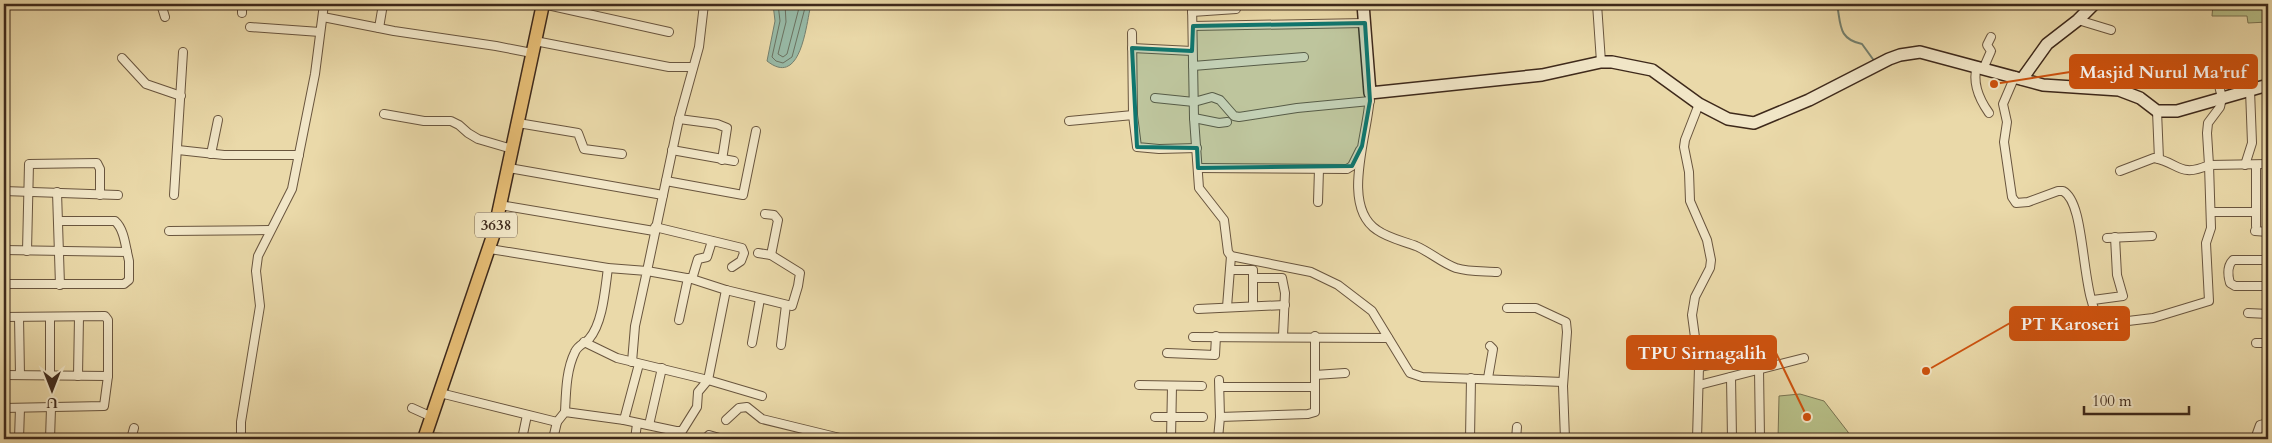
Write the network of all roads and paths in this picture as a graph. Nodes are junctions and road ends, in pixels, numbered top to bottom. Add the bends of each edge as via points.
1 (161, 4) edge
2 (242, 4) edge
3 (324, 4) edge
4 (382, 4) edge
5 (543, 4) edge
6 (704, 4) edge
7 (1363, 4) edge
8 (1597, 4) edge
9 (2094, 4) edge
10 (1192, 8) edge
11 (1236, 9) dead end
12 (242, 13) dead end
13 (165, 16) dead end
14 (323, 17) junction
15 (2078, 20) junction
16 (1365, 23) junction
17 (1193, 26) junction
18 (250, 28) dead end
19 (378, 28) junction
20 (2111, 30) dead end
21 (320, 32) junction
22 (669, 32) dead end
23 (1132, 33) dead end
24 (1992, 37) dead end
25 (534, 47) junction
26 (1132, 48) junction
27 (183, 52) dead end
28 (1192, 52) junction
29 (1304, 57) dead end
30 (122, 58) dead end
31 (1601, 62) junction
32 (2201, 65) dead end
33 (1193, 66) junction
34 (693, 67) junction
35 (1980, 67) junction
36 (2018, 78) junction
37 (2268, 85) edge
38 (2250, 90) junction
39 (181, 96) junction
40 (1370, 97) junction
41 (1155, 98) dead end
42 (2222, 98) junction
43 (1194, 102) junction
44 (1699, 104) junction
45 (2157, 112) junction
46 (1989, 113) dead end
47 (384, 114) dead end
48 (1133, 114) junction
49 (1194, 118) junction
50 (679, 119) junction
51 (218, 120) dead end
52 (1069, 122) dead end
53 (1227, 122) dead end
54 (518, 123) junction
55 (756, 131) dead end
56 (1362, 146) junction
57 (1197, 148) junction
58 (512, 149) junction
59 (178, 150) junction
60 (672, 150) junction
61 (211, 154) junction
62 (622, 154) dead end
63 (298, 155) junction
64 (2159, 159) junction
65 (722, 160) junction
66 (734, 161) dead end
67 (2268, 164) edge
68 (2209, 165) junction
69 (2245, 165) junction
70 (2256, 165) junction
71 (509, 168) junction
72 (1198, 168) junction
73 (1319, 169) junction
74 (2120, 171) dead end
75 (666, 181) junction
76 (4, 191) edge
77 (29, 192) junction
78 (57, 192) junction
79 (100, 195) junction
80 (118, 195) dead end
81 (174, 195) dead end
82 (663, 195) junction
83 (1318, 202) dead end
84 (500, 205) junction
85 (2211, 212) junction
86 (2256, 212) junction
87 (765, 214) dead end
88 (58, 221) junction
89 (655, 229) junction
90 (270, 230) junction
91 (169, 231) dead end
92 (2268, 232) edge
93 (2152, 236) dead end
94 (712, 242) junction
95 (490, 249) junction
96 (4, 250) edge
97 (28, 251) junction
98 (58, 252) junction
99 (127, 252) junction
100 (758, 253) dead end
101 (772, 255) junction
102 (1231, 256) junction
103 (2268, 260) edge
104 (732, 267) dead end
105 (608, 268) junction
106 (1230, 270) junction
107 (647, 271) junction
108 (1497, 272) dead end
109 (1253, 278) junction
110 (690, 279) junction
111 (4, 284) edge
112 (60, 285) junction
113 (2268, 286) edge
114 (726, 290) junction
115 (760, 299) junction
116 (2093, 300) junction
117 (786, 305) junction
118 (1285, 305) junction
119 (1253, 306) junction
120 (1227, 307) junction
121 (1507, 308) dead end
122 (1198, 309) dead end
123 (2248, 313) dead end
124 (2268, 314) edge
125 (4, 316) edge
126 (19, 317) junction
127 (50, 317) junction
128 (79, 317) junction
129 (679, 320) dead end
130 (1216, 336) junction
131 (1283, 336) junction
132 (1314, 336) junction
133 (1193, 337) dead end
134 (1388, 338) junction
135 (584, 342) junction
136 (2256, 343) dead end
137 (2268, 343) edge
138 (752, 344) dead end
139 (781, 345) dead end
140 (1490, 346) dead end
141 (1167, 353) dead end
142 (1745, 358) dead end
143 (1804, 358) dead end
144 (635, 363) junction
145 (1699, 367) junction
146 (662, 368) junction
147 (1759, 369) junction
148 (1345, 373) dead end
149 (1316, 374) junction
150 (4, 375) edge
151 (20, 375) junction
152 (50, 376) junction
153 (78, 376) junction
154 (108, 376) junction
155 (1731, 377) junction
156 (1471, 378) junction
157 (1488, 378) junction
158 (708, 380) junction
159 (1563, 382) junction
160 (1139, 385) dead end
161 (1699, 385) junction
162 (1172, 386) junction
163 (1202, 386) dead end
164 (1315, 386) junction
165 (440, 393) junction
166 (762, 396) dead end
167 (4, 408) edge
168 (20, 408) junction
169 (51, 408) junction
170 (412, 408) dead end
171 (565, 412) junction
172 (528, 415) junction
173 (1155, 417) dead end
174 (1202, 417) dead end
175 (1220, 417) junction
176 (432, 418) junction
177 (1172, 418) junction
178 (624, 420) junction
179 (726, 420) dead end
180 (558, 422) junction
181 (2268, 423) edge
182 (636, 424) junction
183 (649, 425) junction
184 (1516, 427) dead end
185 (134, 428) dead end
186 (424, 438) edge
187 (19, 439) edge
188 (50, 439) edge
189 (60, 439) edge
190 (131, 439) edge
191 (241, 439) edge
192 (462, 439) edge
193 (522, 439) edge
194 (553, 439) edge
195 (635, 439) edge
196 (705, 439) edge
197 (723, 439) edge
198 (844, 439) edge
199 (1171, 439) edge
200 (1218, 439) edge
201 (1470, 439) edge
202 (1516, 439) edge
203 (1565, 439) edge
204 (1697, 439) edge
205 (1732, 439) edge
206 (1760, 439) edge
207 (2255, 439) edge

1 - 13 street
2 - 12 street
3 - 14 street
4 - 19 street
5 - 22 street
5 - 25 main road, 3638
6 - 34 street
7 - 16 street
8 - 31 street
9 - 15 street
10 - 11 street
10 - 17 street
14 - 19 street
14 - 21 street
15 - 20 street
15 - 36 street via 2047,44
16 - 17 street
16 - 40 street
17 - 28 street
18 - 21 street
19 - 25 street via 496,46
21 - 63 street
23 - 26 street
24 - 35 street via 1987,45 1992,51
25 - 34 street via 669,67
25 - 54 main road, 3638
26 - 28 street
26 - 48 street
27 - 39 street
28 - 33 street
29 - 33 street
30 - 39 street via 146,84
31 - 40 street via 1542,75
31 - 44 street via 1626,63 1652,70
32 - 42 street via 2216,73
33 - 43 street
34 - 50 street
35 - 36 street
35 - 44 street via 1920,52 1900,55 1801,104 1754,123 1728,119
35 - 46 street via 1975,80 1979,96
36 - 45 street via 2043,85 2119,90 2140,98
36 - 116 street via 2002,104 2007,122 2004,142 2012,197 2016,203 2024,203 2058,191 2069,195 2080,230
37 - 38 street
38 - 42 street
38 - 69 street via 2252,143
39 - 59 street
40 - 43 street via 1239,117 1212,97
40 - 56 street
41 - 43 street
42 - 45 street via 2177,111
42 - 68 street via 2220,107 2208,123
43 - 49 street
44 - 145 street via 1684,147 1690,201 1707,240 1711,260 1695,297 1692,314
45 - 64 street
47 - 58 street via 424,121 451,121 478,139
48 - 52 street
48 - 57 street via 1137,147
49 - 53 street
49 - 57 street
50 - 60 street
50 - 65 street via 727,128
51 - 61 street
54 - 58 main road, 3638
54 - 62 street via 578,133 584,149
55 - 75 street via 743,195
56 - 73 street via 1350,169
56 - 108 street via 1360,204 1366,220 1376,230 1425,250 1455,268
57 - 72 street
58 - 71 main road, 3638
59 - 61 street
59 - 81 street
60 - 65 street
60 - 75 street
61 - 63 street
63 - 90 street via 292,189
64 - 68 street via 2187,171
64 - 74 street
65 - 66 street
67 - 70 street
68 - 69 street
68 - 85 street
69 - 70 street
70 - 86 street
71 - 82 street
71 - 84 main road, 3638
72 - 73 street
72 - 102 street via 1201,192 1224,220
73 - 83 street
75 - 82 street
76 - 77 street
77 - 78 street
77 - 79 street via 29,166 32,162 98,162
77 - 97 street
78 - 79 street
78 - 88 street
79 - 80 street
82 - 89 street
84 - 89 street
84 - 95 main road, 3638
85 - 86 street
85 - 116 street via 2211,228 2206,243 2209,300 2153,318 2103,324 2097,317
86 - 92 street via 2255,229
87 - 101 street via 774,215 778,220
88 - 98 street
88 - 99 street via 115,221
89 - 94 street
89 - 107 street
90 - 91 street
90 - 191 street via 258,256 256,271 260,306 240,422
93 - 116 street via 2111,238 2122,296
94 - 104 street via 744,250 741,261
94 - 110 street via 707,257 698,259
95 - 105 street
95 - 165 main road, 3638
96 - 97 street
97 - 98 street
98 - 99 street
98 - 112 street
99 - 112 street via 130,266 127,282
100 - 101 street
101 - 117 street via 800,273 794,302 792,306
102 - 106 street
102 - 134 street via 1323,276 1372,311
103 - 113 street via 2233,260 2228,279 2235,286
105 - 107 street
105 - 135 street via 598,319 590,338
106 - 109 street via 1253,270
106 - 120 street
107 - 110 street
107 - 144 street via 636,326
109 - 118 street via 1282,278
109 - 119 street
110 - 114 street
110 - 129 street
111 - 112 street
114 - 115 street
114 - 158 street
115 - 117 street
115 - 138 street
117 - 139 street
118 - 119 street
118 - 131 street
119 - 120 street
120 - 122 street
121 - 159 street via 1536,308 1566,322
123 - 124 street
125 - 126 street
126 - 127 street
126 - 151 street
127 - 128 street
127 - 152 street
128 - 153 street
128 - 154 street via 108,318
130 - 131 street
130 - 133 street
130 - 141 street via 1215,355
131 - 132 street
132 - 134 street
132 - 149 street
134 - 156 street via 1410,373
135 - 144 street
135 - 171 street via 578,347 571,364
136 - 137 street
140 - 157 street via 1493,349
142 - 145 street
143 - 147 street
144 - 146 street
144 - 178 street
145 - 161 street
146 - 158 street
146 - 183 street
147 - 155 street
147 - 206 street
148 - 149 street
149 - 164 street
150 - 151 street
151 - 152 street
152 - 153 street
153 - 154 street
154 - 169 street via 104,406
155 - 161 street
155 - 205 street
156 - 157 street
156 - 201 street
157 - 159 street
158 - 166 street
158 - 183 street via 698,392 697,407 682,431
159 - 203 street
160 - 162 street
161 - 204 street
162 - 163 street
162 - 177 street
164 - 175 street via 1314,413
164 - 175 street via 1219,384
165 - 172 street
165 - 176 main road, 3638
167 - 168 street
168 - 169 street
168 - 187 street
169 - 188 street
170 - 176 street
171 - 178 street
171 - 180 street
172 - 180 street
172 - 193 street
173 - 177 street
174 - 177 street
175 - 200 street
176 - 186 main road, 3638
177 - 199 street
178 - 182 street
179 - 198 street via 739,408 747,408 762,418
180 - 194 street
181 - 207 street via 2260,425
182 - 183 street
182 - 195 street
184 - 202 street
185 - 190 street
186 - 192 street
188 - 189 street
196 - 197 street via 709,435

